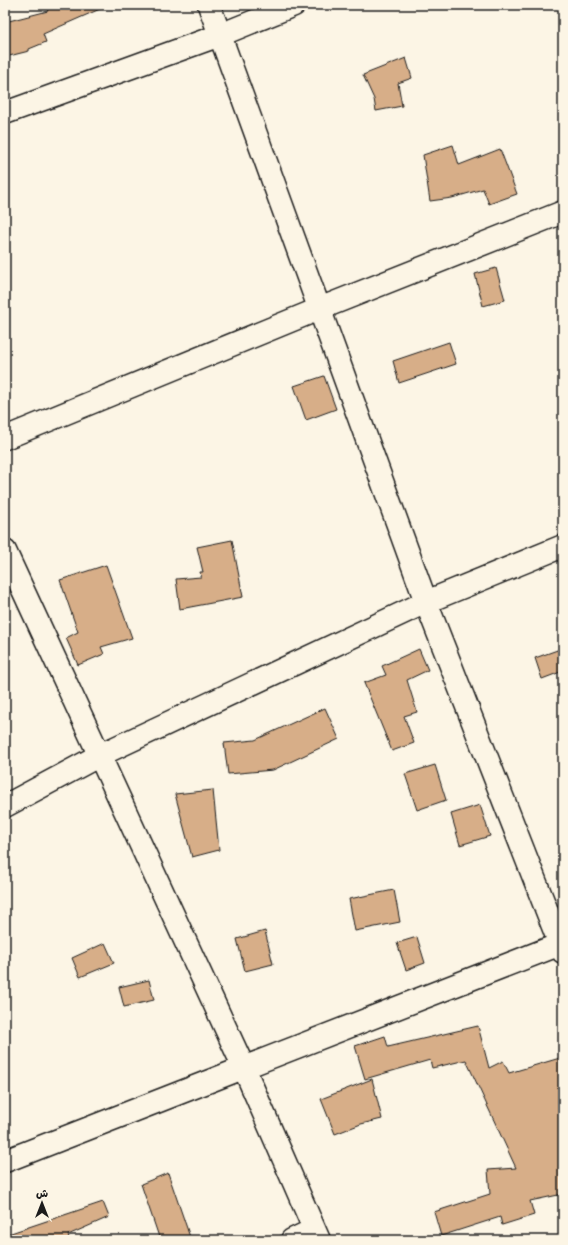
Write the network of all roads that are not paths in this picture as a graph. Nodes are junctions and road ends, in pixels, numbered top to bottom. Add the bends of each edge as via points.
1 (209, 5) edge
2 (294, 5) edge
3 (220, 35) junction
4 (5, 113) edge
5 (563, 212) edge
6 (319, 309) junction
7 (5, 438) edge
8 (563, 546) edge
9 (5, 551) edge
10 (426, 602) junction
11 (100, 755) junction
12 (5, 806) edge
13 (562, 947) edge
14 (244, 1068) junction
15 (5, 1161) edge
16 (316, 1235) edge
17 (292, 1240) edge

1 - 3 street
2 - 3 street
3 - 4 street
3 - 6 street
5 - 6 street
6 - 7 street
6 - 10 street
8 - 10 street
9 - 11 street
10 - 11 street
10 - 13 street
11 - 12 street
11 - 14 street
13 - 14 street
14 - 15 street
14 - 16 street
16 - 17 street

